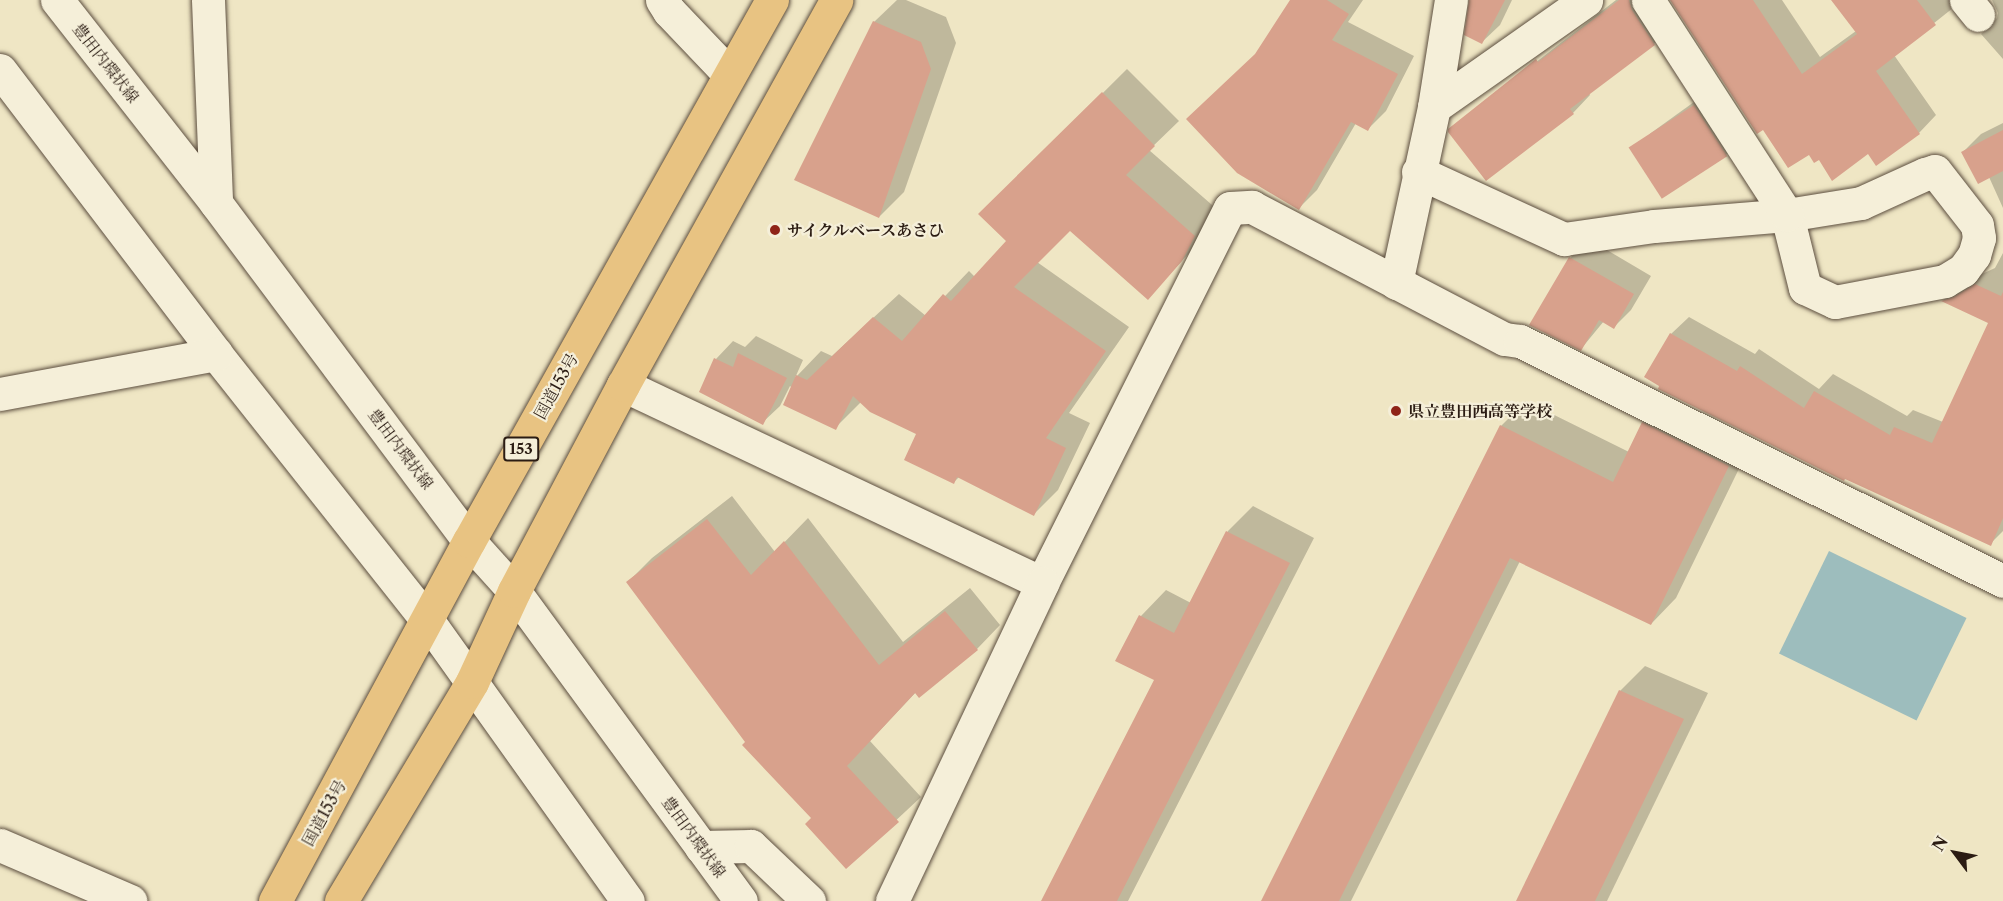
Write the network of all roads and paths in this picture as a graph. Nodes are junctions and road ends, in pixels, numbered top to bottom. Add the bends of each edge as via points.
1 (57, 0) edge
2 (208, 0) edge
3 (662, 0) edge
4 (772, 0) edge
5 (836, 0) edge
6 (1451, 0) edge
7 (1586, 0) edge
8 (1648, 0) edge
9 (0, 70) edge
10 (729, 74) junction
11 (1434, 107) junction
12 (1419, 172) junction
13 (216, 203) junction
14 (1787, 215) junction
15 (1396, 283) junction
16 (216, 354) junction
17 (623, 385) junction
18 (0, 394) edge
19 (469, 541) junction
20 (2003, 581) edge
21 (1042, 584) junction
22 (514, 591) junction
23 (428, 621) junction
24 (472, 682) junction
25 (0, 845) edge
26 (701, 847) junction
27 (130, 901) edge
28 (275, 901) edge
29 (341, 901) edge
30 (627, 901) edge
31 (741, 901) edge
32 (809, 901) edge
33 (892, 901) edge

1 - 13 street, 豊田内環状線
2 - 13 street
3 - 10 street
4 - 10 highway, 国道153号 / 153
5 - 17 highway
6 - 11 street
7 - 11 street
8 - 14 street
9 - 16 street
10 - 19 highway, 国道153号 / 153
11 - 12 street
12 - 14 street via 1564,239 1654,226
12 - 15 street
13 - 19 street, 豊田内環状線
14 - 14 street via 1861,203 1935,171 1977,225 1979,238 1974,255 1963,270 1945,281 1835,302 1805,288
15 - 20 street
15 - 21 street via 1252,207 1230,208
16 - 18 street
16 - 23 street
17 - 21 street
17 - 22 highway
19 - 22 street, 豊田内環状線
19 - 23 highway, 国道153号 / 153
21 - 33 street
22 - 24 highway
22 - 26 street, 豊田内環状線
23 - 24 street
23 - 28 highway, 国道153号 / 153
24 - 29 highway
24 - 30 street
25 - 27 street
26 - 31 street, 豊田内環状線
26 - 32 street via 751,846

